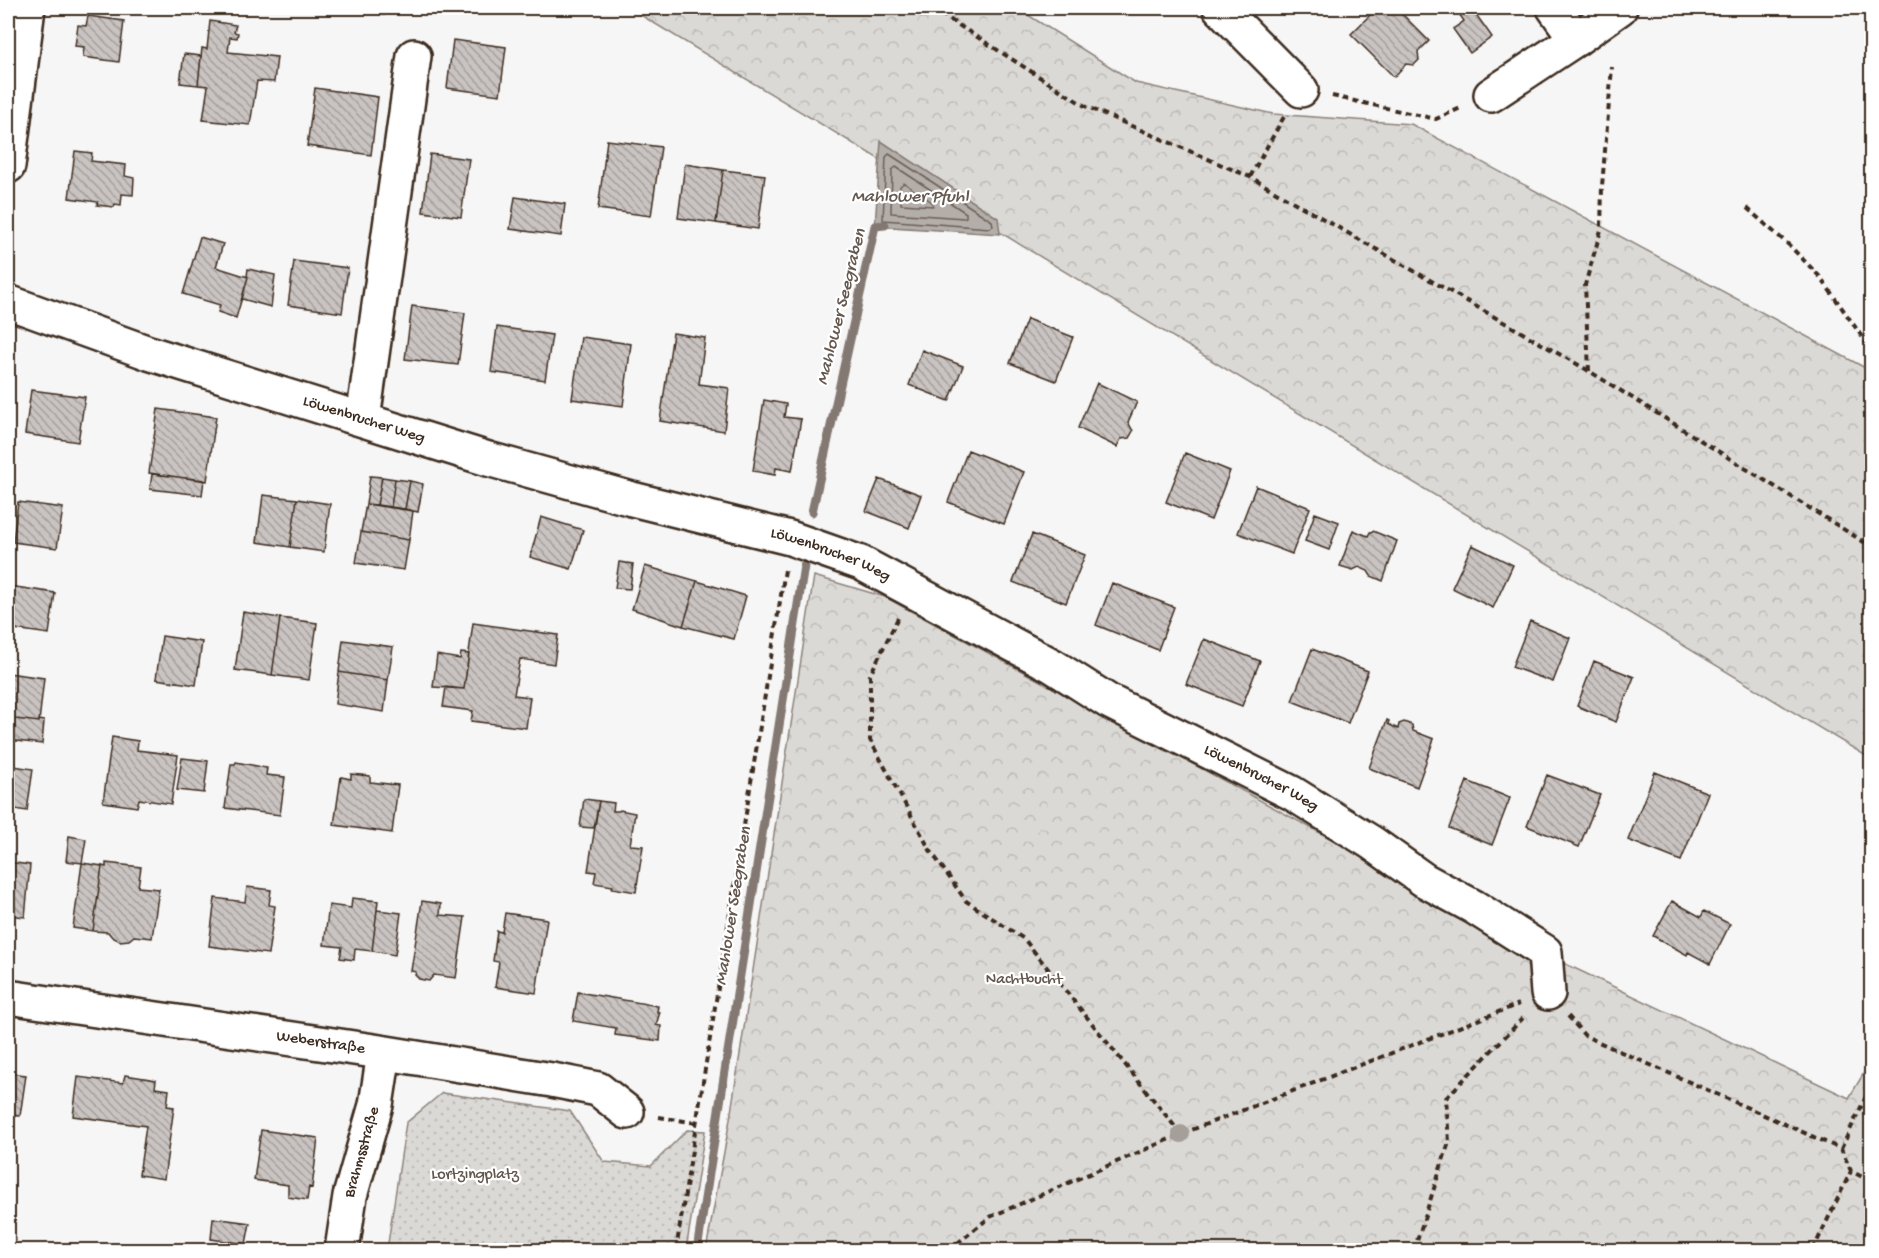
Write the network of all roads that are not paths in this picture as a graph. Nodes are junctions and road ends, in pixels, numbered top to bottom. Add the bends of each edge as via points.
1 (28, 8) edge
2 (1220, 8) edge
3 (1554, 8) edge
4 (1620, 8) edge
5 (1576, 39) junction
6 (414, 56) dead end
7 (1301, 90) road end
8 (1491, 95) road end
9 (8, 166) edge
10 (8, 302) edge
11 (363, 419) junction
12 (1548, 993) road end
13 (8, 997) edge
14 (384, 1053) junction
15 (627, 1112) road end
16 (342, 1251) edge

1 - 9 street
2 - 7 street
3 - 5 street
4 - 5 street
5 - 8 street
6 - 11 street
10 - 11 street, Löwenbrucher Weg via 149,353
11 - 12 street, Löwenbrucher Weg via 588,487 790,538 861,563 1053,666 1108,701 1292,793 1372,843 1424,880 1545,952
13 - 14 street, Weberstraße
14 - 15 street, Weberstraße via 598,1089
14 - 16 street, Brahmsstraße

